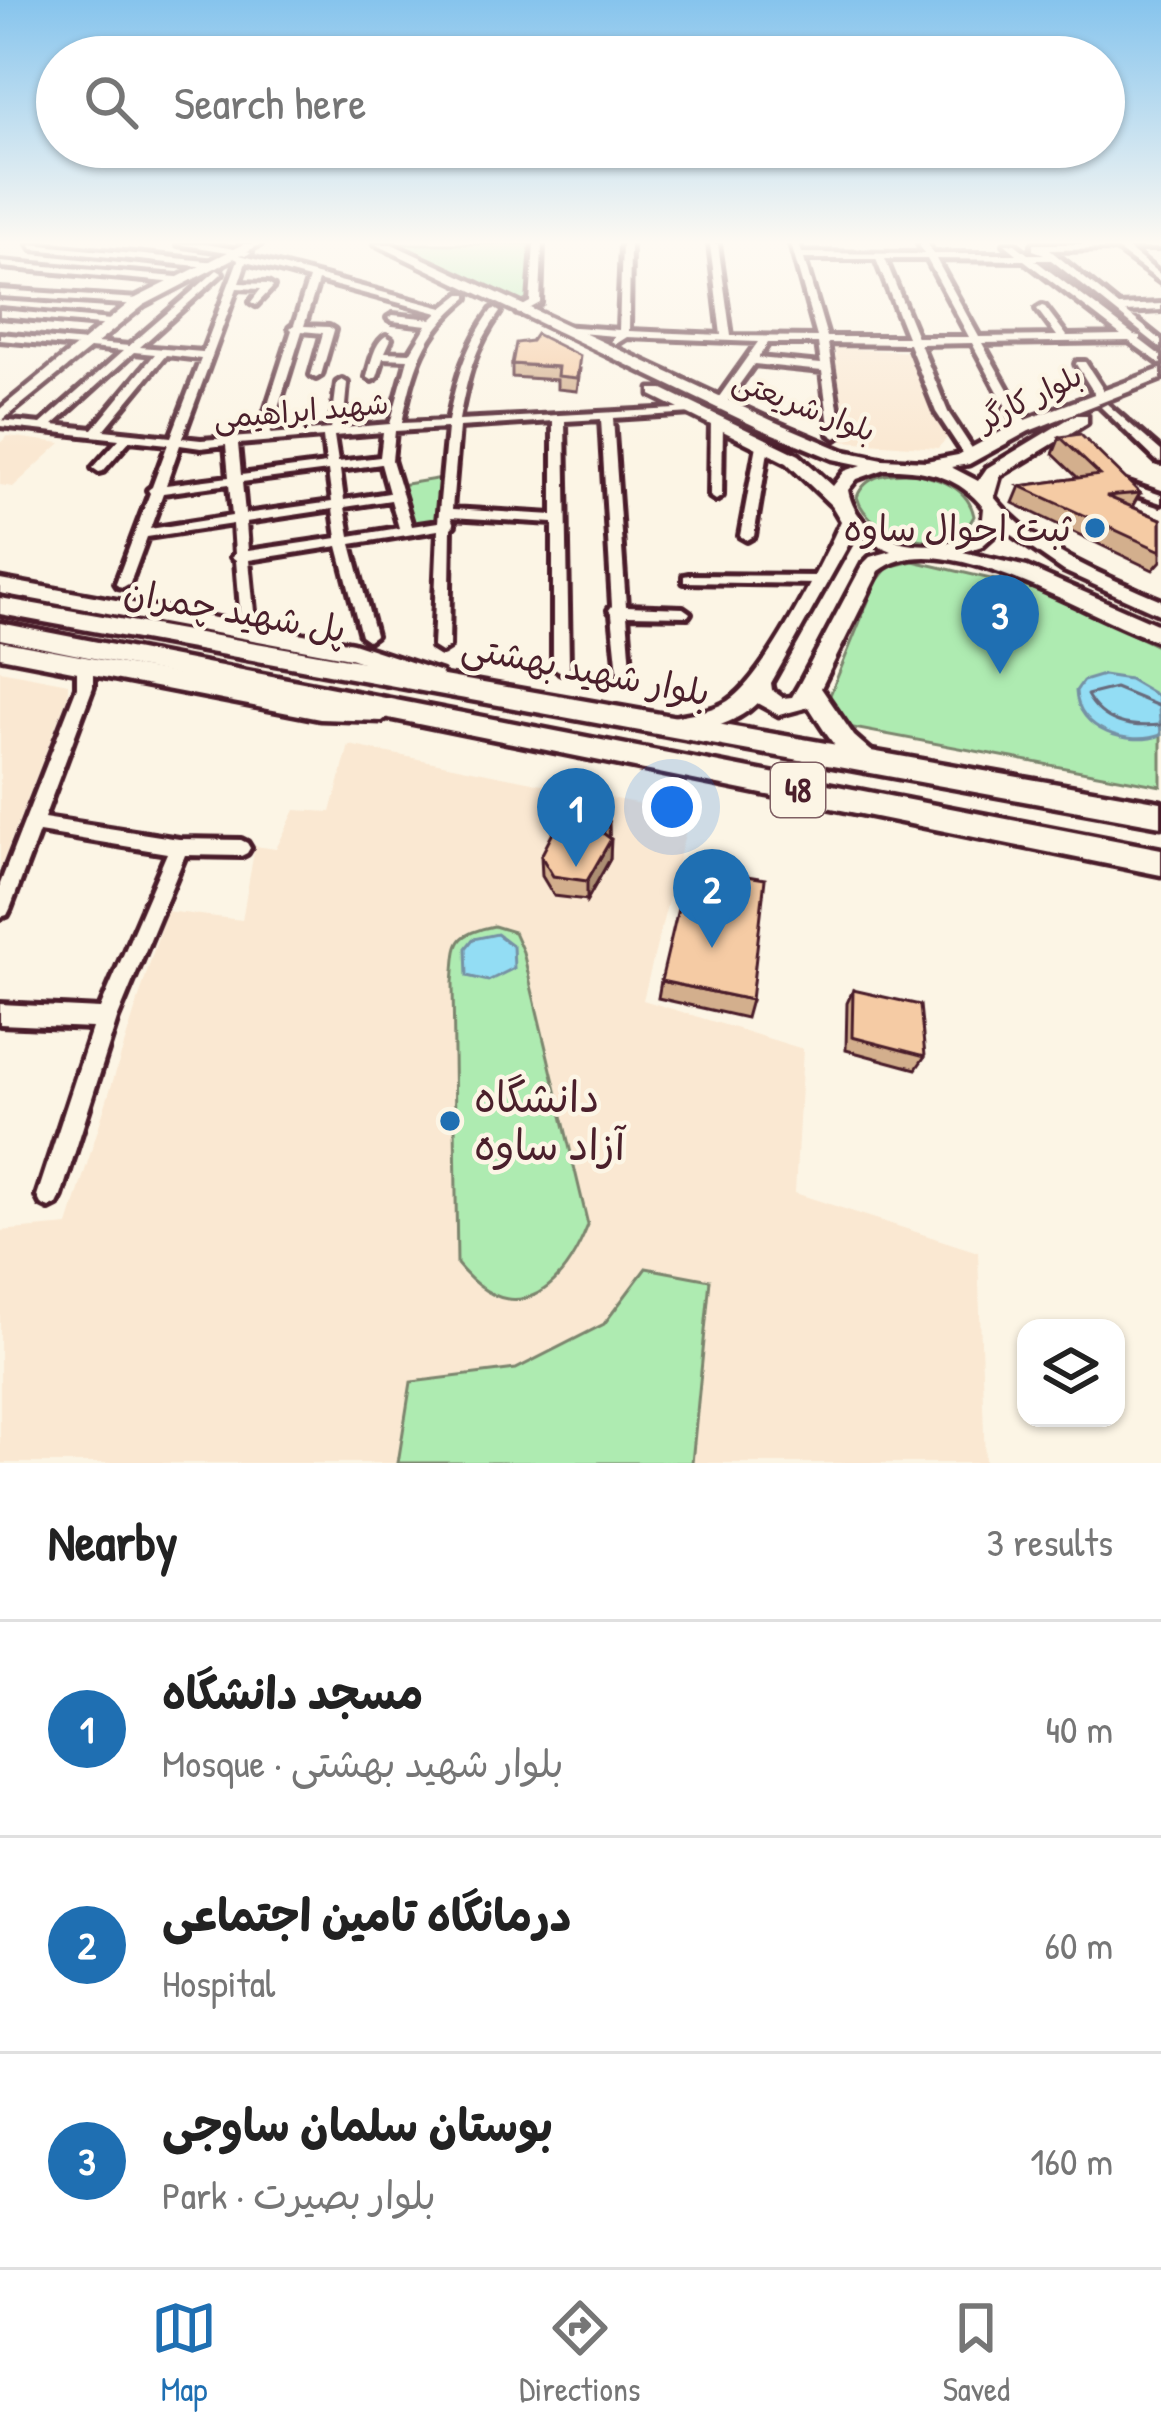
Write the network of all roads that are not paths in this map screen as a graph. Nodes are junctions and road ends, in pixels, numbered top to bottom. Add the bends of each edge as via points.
1 (125, 312) edge
2 (169, 312) edge
3 (223, 312) edge
4 (301, 312) edge
5 (441, 312) edge
6 (495, 312) joint
7 (523, 312) edge
8 (624, 312) edge
9 (724, 312) edge
10 (815, 312) edge
11 (903, 312) edge
12 (960, 312) edge
13 (1044, 312) edge
14 (1101, 312) edge
15 (1121, 312) edge
16 (0, 313) edge
17 (393, 318) dead end
18 (430, 322) junction
19 (111, 323) junction
20 (295, 328) junction
21 (560, 329) junction
22 (624, 334) junction
23 (974, 338) junction
24 (1136, 338) junction
25 (386, 339) dead end
26 (1064, 339) junction
27 (3, 340) edge
28 (727, 340) junction
29 (914, 340) junction
30 (764, 341) junction
31 (823, 342) junction
32 (86, 345) junction
33 (1161, 345) edge
34 (128, 349) junction
35 (606, 350) junction
36 (162, 353) junction
37 (380, 355) junction
38 (207, 356) junction
39 (412, 356) junction
40 (750, 360) junction
41 (1161, 361) edge
42 (1081, 364) dead end
43 (826, 368) junction
44 (1161, 374) edge
45 (316, 375) dead end
46 (372, 377) dead end
47 (342, 383) dead end
48 (1161, 388) edge
49 (664, 395) junction
50 (1104, 400) junction
51 (692, 410) junction
52 (655, 412) junction
53 (718, 413) junction
54 (608, 415) junction
55 (559, 417) junction
56 (0, 420) edge
57 (452, 423) junction
58 (44, 427) junction
59 (392, 427) junction
60 (1023, 427) junction
61 (1061, 427) junction
62 (333, 432) junction
63 (95, 434) junction
64 (126, 438) junction
65 (262, 440) junction
66 (173, 443) junction
67 (232, 443) junction
68 (834, 443) junction
69 (1078, 443) edge
70 (763, 445) junction
71 (969, 457) junction
72 (1161, 458) edge
73 (386, 460) junction
74 (883, 464) junction
75 (922, 465) junction
76 (332, 467) junction
77 (805, 467) junction
78 (98, 468) dead end
79 (993, 472) junction
80 (1111, 475) edge
81 (237, 481) junction
82 (154, 490) junction
83 (395, 496) junction
84 (716, 496) dead end
85 (1161, 499) edge
86 (989, 502) junction
87 (340, 504) junction
88 (844, 512) junction
89 (240, 518) junction
90 (447, 519) junction
91 (561, 519) junction
92 (407, 532) junction
93 (140, 534) junction
94 (747, 536) dead end
95 (344, 541) junction
96 (926, 551) junction
97 (239, 557) junction
98 (823, 574) junction
99 (689, 579) dead end
100 (862, 581) junction
101 (123, 583) dead end
102 (0, 586) edge
103 (0, 606) edge
104 (1161, 608) edge
105 (616, 610) junction
106 (683, 613) dead end
107 (248, 622) dead end
108 (0, 631) edge
109 (368, 634) dead end
110 (1161, 635) edge
111 (441, 646) dead end
112 (0, 649) edge
113 (85, 665) junction
114 (561, 667) dead end
115 (623, 668) dead end
116 (760, 682) junction
117 (458, 687) junction
118 (809, 689) junction
119 (436, 714) junction
120 (674, 725) junction
121 (874, 764) junction
122 (1161, 814) edge
123 (34, 824) junction
124 (179, 847) junction
125 (242, 848) dead end
126 (1161, 862) edge
127 (0, 909) edge
128 (0, 1014) edge
129 (106, 1019) junction
130 (49, 1196) dead end

1 - 19 main road
2 - 34 street
3 - 38 street
4 - 20 street
5 - 18 street
6 - 49 main road, بلوار شریعتی
6 - 57 street via 478,330
7 - 21 main road, بلوار شریعتی
8 - 22 street
9 - 28 street
10 - 31 street
11 - 29 street
12 - 23 street
13 - 26 street
14 - 24 street
15 - 33 street
16 - 19 street
17 - 18 street
18 - 39 street
19 - 32 main road
20 - 45 street via 329,330
20 - 65 street
21 - 22 street
21 - 35 main road, بلوار شریعتی
22 - 28 street
22 - 35 street
23 - 26 street
23 - 29 street
23 - 60 street
24 - 26 street
24 - 41 street
25 - 37 street
27 - 32 street
28 - 30 street
29 - 31 street
29 - 71 street
30 - 31 street
30 - 40 street
31 - 43 street
32 - 34 street
32 - 56 main road
34 - 36 street
34 - 58 street
35 - 53 main road, بلوار شریعتی
36 - 38 street
36 - 63 street
37 - 39 street
37 - 46 street
38 - 66 street
39 - 59 street
40 - 43 street
40 - 53 street
42 - 50 street
43 - 68 street
44 - 50 main road, بلوار کارگر
47 - 62 street
48 - 50 main road, بلوار کارگر
49 - 51 main road, بلوار شریعتی
49 - 52 street
50 - 60 main road, بلوار کارگر
50 - 61 main road, بلوار کارگر
50 - 72 street
51 - 52 street, شهید ابراهیمی
51 - 53 main road, بلوار شریعتی
52 - 54 street, شهید ابراهیمی
53 - 68 main road, بلوار شریعتی
53 - 70 main road, بلوار شریعتی
53 - 84 street
54 - 55 street, شهید ابراهیمی
54 - 105 street
55 - 57 street, شهید ابراهیمی
55 - 91 street
56 - 58 street, شهید ابراهیمی
57 - 59 street, شهید ابراهیمی
57 - 90 street
58 - 63 street, شهید ابراهیمی
59 - 62 street, شهید ابراهیمی
59 - 73 street
60 - 71 main road, بلوار کارگر
61 - 69 street
61 - 79 main road, بلوار کارگر
62 - 65 street, شهید ابراهیمی
62 - 76 street
63 - 64 street, شهید ابراهیمی
64 - 66 street, شهید ابراهیمی
64 - 78 street
65 - 67 street, شهید ابراهیمی
66 - 67 street, شهید ابراهیمی
66 - 82 street
67 - 81 street
68 - 74 main road, بلوار شریعتی
68 - 77 main road via 828,465
70 - 77 main road, بلوار شریعتی
70 - 94 street
71 - 75 main road, بلوار کارگر
71 - 79 main road
73 - 76 street
73 - 83 street
74 - 75 main road, بلوار شریعتی
74 - 88 main road via 846,480
75 - 86 main road via 963,479
76 - 81 street
76 - 87 street
77 - 88 main road, بلوار شریعتی
79 - 86 main road, بلوار کارگر
80 - 85 street via 1127,490
81 - 82 street
81 - 89 street
82 - 93 street
83 - 87 street
83 - 92 street
86 - 96 main road via 992,530 979,542
86 - 104 main road via 1057,561
87 - 89 street
87 - 95 street
88 - 96 main road, بلوار شریعتی via 888,544
88 - 98 main road
89 - 93 street
89 - 97 street
90 - 91 street
90 - 92 street
90 - 111 street
91 - 114 street
92 - 95 street
93 - 101 street
95 - 97 street
95 - 109 street
96 - 100 main road via 877,562
96 - 110 main road, بلوار شریعتی via 1021,571
97 - 107 street
98 - 99 street
98 - 100 main road via 853,568
98 - 116 main road
100 - 118 main road
102 - 117 main road, بلوار شهید بهشتی via 353,651
103 - 117 main road, پل شهید چمران / 48
105 - 106 street
105 - 115 street
108 - 119 main road, پل شهید چمران / 48
112 - 113 main road, بلوار شهید بهشتی
113 - 119 main road, بلوار شهید بهشتی via 320,710
113 - 123 street via 85,687
116 - 118 main road via 760,694 779,707 799,704
116 - 120 main road via 744,703 716,718
117 - 120 main road, بلوار شهید بهشتی / 48
118 - 121 main road via 844,742
119 - 126 main road, بلوار شهید بهشتی / 48
120 - 121 main road, بلوار شهید بهشتی / 48
121 - 122 main road, بلوار شهید بهشتی / 48
123 - 124 street
123 - 127 street
124 - 125 street
124 - 129 street
128 - 129 street
129 - 130 street

